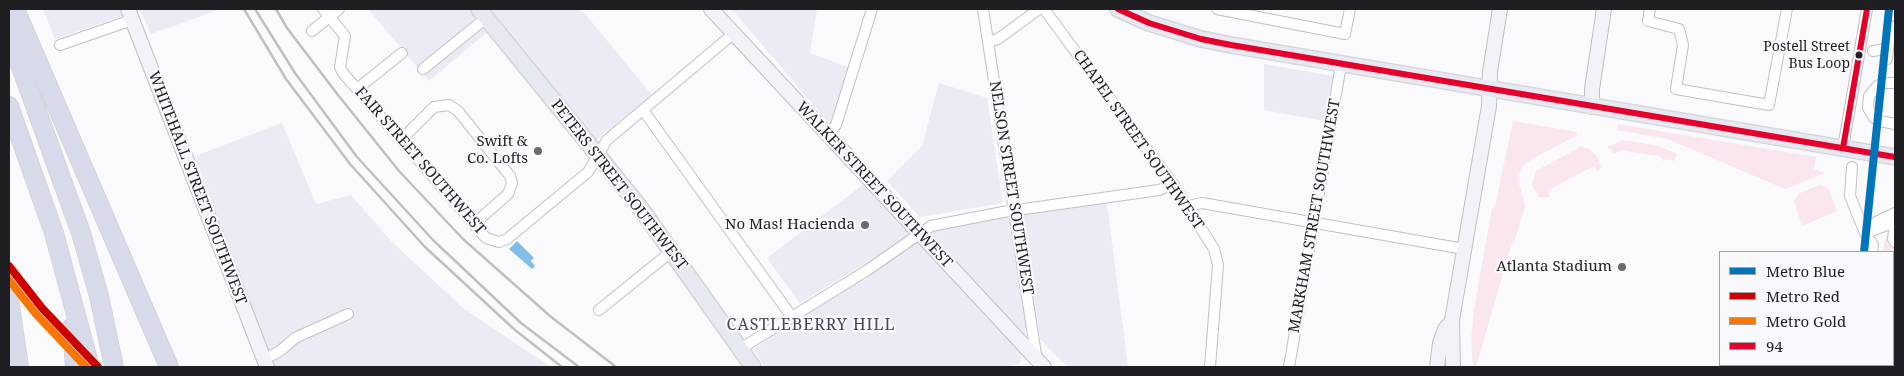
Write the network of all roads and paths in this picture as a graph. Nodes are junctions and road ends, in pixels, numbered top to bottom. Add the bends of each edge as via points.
1 (15, 9) edge
2 (339, 9) edge
3 (713, 9) edge
4 (872, 9) edge
5 (983, 9) edge
6 (1039, 9) edge
7 (1044, 9) edge
8 (1118, 9) edge
9 (1217, 9) edge
10 (1350, 9) edge
11 (1500, 9) edge
12 (1604, 9) edge
13 (1612, 9) edge
14 (1787, 9) edge
15 (1867, 9) edge
16 (1649, 11) edge
17 (327, 13) edge
18 (482, 13) edge
19 (130, 14) edge
20 (1895, 26) edge
21 (312, 31) dead end
22 (9, 34) edge
23 (733, 34) junction
24 (988, 42) junction
25 (60, 45) dead end
26 (1873, 51) dead end
27 (1890, 52) edge
28 (402, 53) dead end
29 (1341, 65) junction
30 (423, 69) dead end
31 (1895, 83) edge
32 (357, 89) junction
33 (1490, 89) junction
34 (1593, 102) junction
35 (9, 106) edge
36 (643, 110) junction
37 (1895, 124) edge
38 (827, 135) junction
39 (401, 140) junction
40 (1843, 148) junction
41 (598, 156) junction
42 (1895, 157) edge
43 (1852, 167) dead end
44 (1173, 184) junction
45 (1188, 206) junction
46 (1013, 211) junction
47 (1895, 213) edge
48 (1313, 223) junction
49 (1895, 223) edge
50 (474, 224) junction
51 (1865, 233) junction
52 (920, 234) junction
53 (1895, 242) edge
54 (1464, 249) junction
55 (672, 251) junction
56 (1872, 251) edge
57 (96, 283) junction
58 (70, 284) junction
59 (9, 298) edge
60 (599, 310) dead end
61 (348, 314) dead end
62 (792, 316) junction
63 (1452, 320) junction
64 (740, 349) junction
65 (266, 363) edge
66 (1040, 365) edge
67 (19, 367) edge
68 (75, 367) edge
69 (90, 367) edge
70 (114, 367) edge
71 (124, 367) edge
72 (169, 367) edge
73 (753, 367) edge
74 (1210, 367) edge
75 (1289, 367) edge
76 (1437, 367) edge
77 (1453, 367) edge

1 - 72 highway
2 - 17 street
3 - 23 main road, WALKER STREET SOUTHWEST
4 - 38 street via 836,125
5 - 24 street, NELSON STREET SOUTHWEST
6 - 24 street via 998,39
7 - 44 street, CHAPEL STREET SOUTHWEST
8 - 29 main road via 1148,23 1201,39
9 - 10 street via 1345,34
11 - 33 main road
12 - 34 main road via 1592,88
13 - 34 main road
14 - 16 street via 1770,105 1676,89 1684,45 1679,29 1648,21
15 - 40 street
17 - 21 street
17 - 32 street, FAIR STREET SOUTHWEST via 345,36 341,70
18 - 30 street
18 - 41 main road, PETERS STREET SOUTHWEST
19 - 25 street
19 - 65 main road, WHITEHALL STREET SOUTHWEST
20 - 27 street via 1890,31
22 - 57 highway via 61,172
23 - 36 street, FAIR STREET SOUTHWEST
23 - 38 main road, WALKER STREET SOUTHWEST
24 - 46 street, NELSON STREET SOUTHWEST
26 - 27 street
28 - 32 street
29 - 33 main road
29 - 48 street, MARKHAM STREET SOUTHWEST
31 - 37 street via 1877,86 1869,96 1868,108 1880,122
32 - 39 street, FAIR STREET SOUTHWEST
33 - 34 main road
33 - 54 main road
34 - 40 main road
35 - 58 highway
36 - 41 street, FAIR STREET SOUTHWEST via 607,140
36 - 62 street
38 - 52 main road, WALKER STREET SOUTHWEST
39 - 50 street, FAIR STREET SOUTHWEST
39 - 50 street via 434,107 449,104 458,111 510,176 512,183 508,194
40 - 42 main road
41 - 50 street, FAIR STREET SOUTHWEST via 588,172 507,239 499,242 490,240
41 - 55 main road, PETERS STREET SOUTHWEST
43 - 51 street via 1850,196
44 - 45 street, CHAPEL STREET SOUTHWEST
44 - 46 street via 1159,190
45 - 48 street via 1202,203
45 - 74 street, CHAPEL STREET SOUTHWEST via 1214,249 1218,265
46 - 52 street via 944,222
46 - 66 street, NELSON STREET SOUTHWEST
47 - 51 street via 1872,224
48 - 54 street
48 - 75 street, MARKHAM STREET SOUTHWEST
49 - 51 street
49 - 53 street
51 - 56 street via 1873,245
52 - 62 street
52 - 66 main road, WALKER STREET SOUTHWEST
54 - 63 main road
55 - 60 street
55 - 64 main road, PETERS STREET SOUTHWEST
57 - 70 highway
57 - 71 highway
58 - 68 highway
58 - 69 highway
59 - 67 highway
61 - 65 street via 295,338
62 - 64 street
63 - 76 main road via 1440,343
63 - 77 main road
64 - 73 main road, PETERS STREET SOUTHWEST

